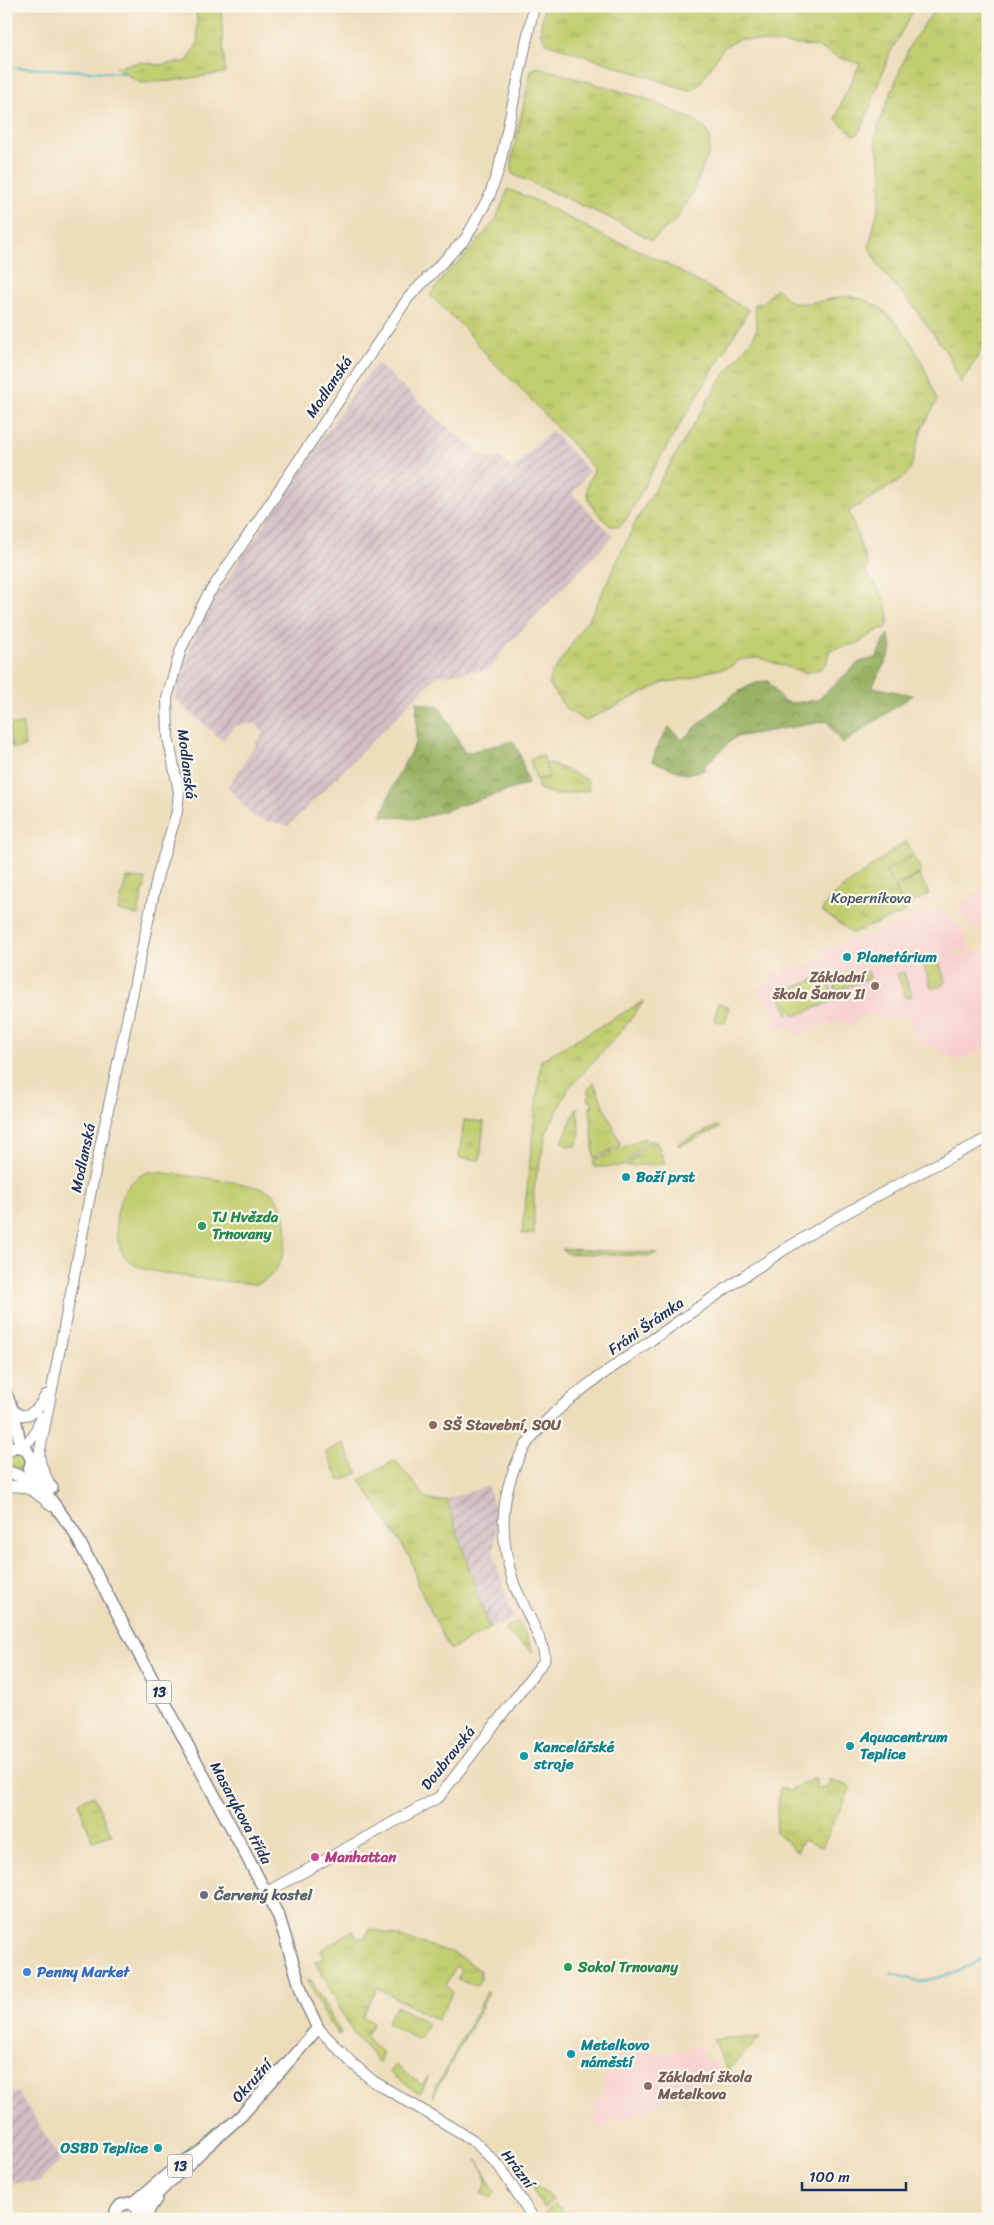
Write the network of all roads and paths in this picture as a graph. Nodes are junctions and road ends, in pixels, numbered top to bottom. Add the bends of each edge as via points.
1 (534, 6) edge
2 (988, 1138) edge
3 (57, 1359) junction
4 (46, 1393) junction
5 (6, 1394) edge
6 (10, 1411) edge
7 (47, 1414) junction
8 (21, 1447) junction
9 (6, 1451) edge
10 (32, 1461) junction
11 (11, 1475) edge
12 (6, 1487) edge
13 (51, 1487) junction
14 (72, 1530) junction
15 (545, 1654) joint
16 (267, 1892) junction
17 (318, 2028) junction
18 (473, 2140) joint
19 (203, 2150) junction
20 (129, 2203) junction
21 (141, 2216) edge
22 (117, 2219) edge
23 (534, 2219) edge

1 - 3 street, Modlanská via 499,168 476,222 460,245 413,291 206,598 176,662 167,710 168,737 179,792 177,812 154,892
2 - 15 street, Fráni Šrámka via 786,1249 616,1364 534,1434 511,1475 506,1496 504,1536 517,1594
3 - 4 street
3 - 7 street
4 - 6 street via 30,1414
4 - 8 street via 38,1428
5 - 6 main road, Masarykova třída
6 - 8 main road, Masarykova třída
6 - 9 main road, Masarykova třída
7 - 10 street
7 - 13 street via 40,1459
8 - 9 main road, Masarykova třída
8 - 10 main road, Masarykova třída via 28,1451
10 - 11 main road, Masarykova třída via 26,1472
10 - 13 main road, Masarykova třída / 13 via 34,1469
11 - 14 main road, Masarykova třída / 13 via 34,1482 46,1491
12 - 14 street via 19,1486 36,1492
13 - 14 main road, Masarykova třída / 13 via 66,1512
14 - 16 main road, Masarykova třída / 13
15 - 16 street, Doubravská via 542,1663 439,1797
16 - 17 main road, Masarykova třída / 13 via 286,1934 304,1999
17 - 18 street, Masarykova třída via 373,2080
17 - 19 main road, Okružní / 13 via 242,2115
18 - 23 street, Hrázní via 499,2166
19 - 20 main road, Okružní / 13
19 - 21 main road, Okružní / 13
20 - 21 main road, 13 via 136,2206
20 - 22 main road, 13 via 119,2206

